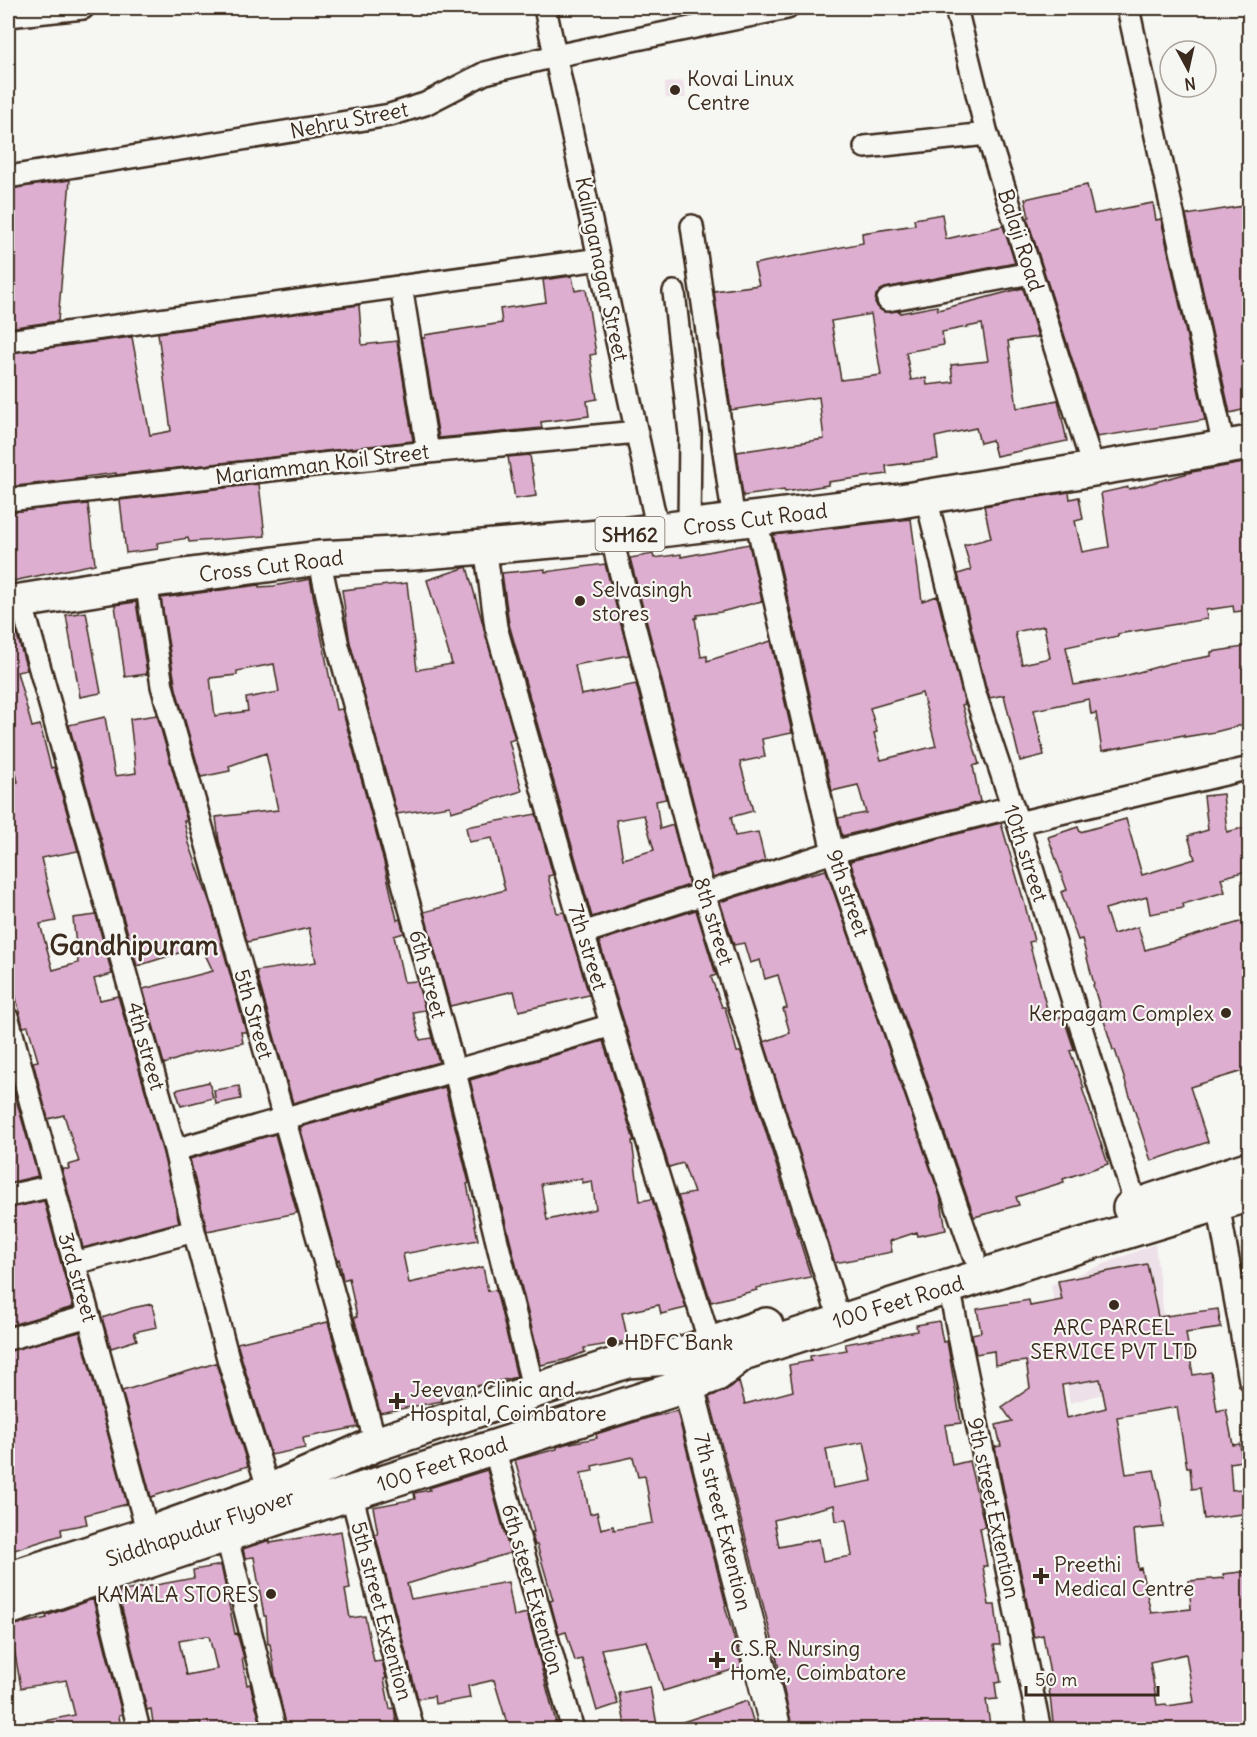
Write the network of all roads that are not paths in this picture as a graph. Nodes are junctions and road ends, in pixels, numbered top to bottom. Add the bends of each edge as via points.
1 (83, 8) edge
2 (545, 8) edge
3 (787, 8) edge
4 (956, 8) edge
5 (1128, 8) edge
6 (730, 14) edge
7 (8, 16) edge
8 (555, 56) junction
9 (987, 134) junction
10 (865, 147) dead end
11 (8, 177) edge
12 (692, 226) dead end
13 (600, 259) junction
14 (1031, 273) junction
15 (401, 286) junction
16 (674, 292) dead end
17 (888, 300) dead end
18 (8, 341) edge
19 (637, 432) junction
20 (1237, 445) edge
21 (428, 452) junction
22 (1094, 470) junction
23 (926, 497) junction
24 (8, 500) edge
25 (745, 521) junction
26 (674, 529) junction
27 (611, 536) junction
28 (485, 546) junction
29 (319, 558) junction
30 (146, 581) junction
31 (14, 602) edge
32 (1250, 768) edge
33 (1015, 815) junction
34 (833, 852) junction
35 (704, 894) junction
36 (583, 933) junction
37 (8, 1019) edge
38 (612, 1026) junction
39 (455, 1072) junction
40 (283, 1118) junction
41 (175, 1150) junction
42 (1250, 1168) edge
43 (53, 1186) junction
44 (1250, 1194) edge
45 (8, 1196) edge
46 (1218, 1204) junction
47 (1136, 1206) junction
48 (194, 1231) junction
49 (974, 1256) junction
50 (75, 1263) junction
51 (949, 1287) junction
52 (834, 1302) junction
53 (89, 1316) junction
54 (8, 1339) edge
55 (710, 1343) junction
56 (679, 1371) junction
57 (1250, 1380) edge
58 (534, 1391) junction
59 (494, 1448) junction
60 (384, 1452) junction
61 (269, 1491) junction
62 (351, 1493) junction
63 (148, 1534) junction
64 (226, 1534) junction
65 (101, 1578) junction
66 (8, 1579) edge
67 (8, 1595) edge
68 (8, 1608) edge
69 (138, 1730) edge
70 (275, 1730) edge
71 (413, 1730) edge
72 (573, 1730) edge
73 (776, 1730) edge
74 (1040, 1730) edge

1 - 7 street
2 - 8 street, Kalinganagar Street
3 - 6 street, Nehru Street
4 - 9 street, Balaji Road
5 - 20 street
6 - 8 street, Nehru Street
8 - 11 street, Nehru Street via 485,73 424,105 390,116
8 - 13 street, Kalinganagar Street
9 - 10 street
9 - 14 street, Balaji Road
12 - 25 street, 9th street
13 - 15 street
13 - 19 street, Kalinganagar Street
14 - 17 street
14 - 22 street, Balaji Road
15 - 18 street
15 - 21 street
16 - 26 street via 690,434
19 - 21 street, Mariamman Koil Street
19 - 26 street, Kalinganagar Street
20 - 22 main road, Cross Cut Road / SH162
21 - 24 street, Mariamman Koil Street
22 - 23 main road, Cross Cut Road / SH162
23 - 25 main road, Cross Cut Road / SH162
23 - 33 street, 10th street via 974,691
25 - 26 main road, Cross Cut Road / SH162
25 - 34 street, 9th street
26 - 27 main road, Cross Cut Road / SH162
27 - 28 main road, Cross Cut Road / SH162
27 - 35 street, 8th street
28 - 29 main road, Cross Cut Road / SH162
28 - 36 street, 7th street via 496,627
29 - 30 main road, Cross Cut Road / SH162
29 - 39 street, 6th street via 338,646
30 - 31 main road, Cross Cut Road / SH162
30 - 40 street, 5th Street via 162,686
31 - 41 street, 4th street
32 - 33 street
33 - 34 street
33 - 47 street, 10th street
34 - 35 street
34 - 49 street, 9th street
35 - 36 street
35 - 52 street, 8th street
36 - 38 street, 7th street
37 - 43 street, 3rd street
38 - 39 street
38 - 55 street, 7th street
39 - 40 street
39 - 58 street, 6th street
40 - 41 street
40 - 60 street, 5th Street
41 - 48 street, 4th street
42 - 47 main road, 100 Feet Road
43 - 45 street
43 - 50 street, 3rd street
44 - 46 main road, 100 Feet Road
46 - 51 main road, 100 Feet Road
46 - 57 street
47 - 49 main road, 100 Feet Road
48 - 50 street
48 - 61 street, 4th street
49 - 52 main road, 100 Feet Road
50 - 53 street, 3rd street
51 - 56 main road, 100 Feet Road via 743,1353 717,1374
51 - 74 street, 9th street Extention
52 - 55 main road, 100 Feet Road
53 - 54 street
53 - 63 street, 3rd street
55 - 56 main road, 100 Feet Road
56 - 58 main road, 100 Feet Road via 627,1361
56 - 59 main road, 100 Feet Road
56 - 60 main road, Siddhapudur Flyover via 635,1370
56 - 60 main road, Siddhapudur Flyover via 426,1454
56 - 73 street, 7th street Extention
58 - 60 main road, 100 Feet Road
59 - 62 main road, 100 Feet Road
59 - 72 street, 6th steet Extention
60 - 61 main road, 100 Feet Road
60 - 67 main road, Siddhapudur Flyover
61 - 63 main road, 100 Feet Road
62 - 64 main road, 100 Feet Road
62 - 71 street, 5th street Extention
63 - 66 main road, 100 Feet Road
64 - 65 main road, 100 Feet Road
64 - 70 street
65 - 68 main road, 100 Feet Road
65 - 69 street

